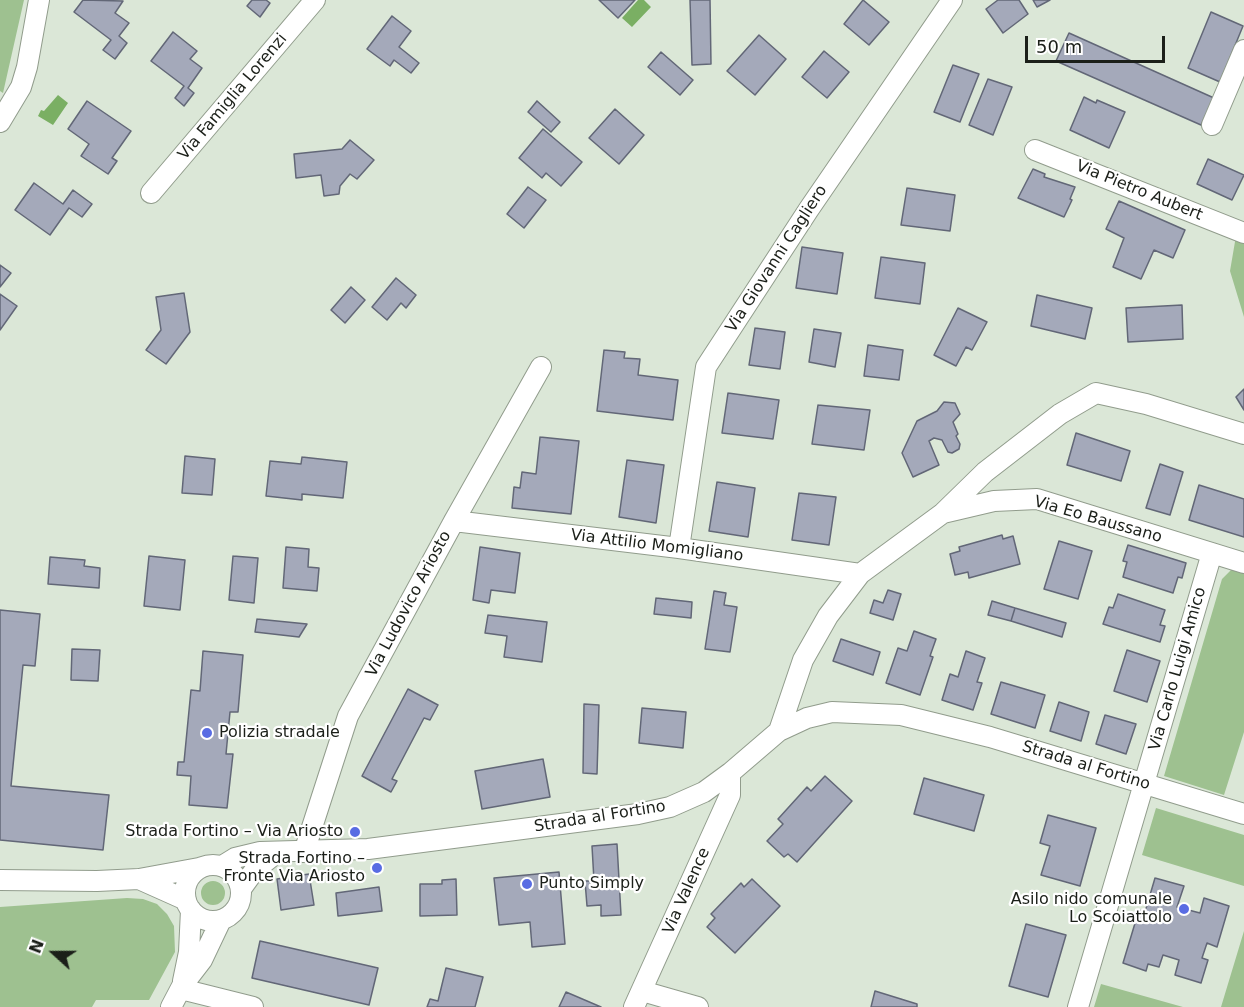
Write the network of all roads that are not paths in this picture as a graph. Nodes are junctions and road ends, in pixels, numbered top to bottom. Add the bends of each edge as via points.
1 (39, 0) edge
2 (315, 0) edge
3 (952, 0) edge
4 (1244, 50) edge
5 (0, 122) edge
6 (1212, 125) dead end
7 (1035, 150) dead end
8 (151, 193) dead end
9 (1244, 233) edge
10 (541, 367) dead end
11 (1244, 434) edge
12 (943, 513) junction
13 (453, 521) junction
14 (679, 548) junction
15 (1212, 553) junction
16 (1244, 563) edge
17 (860, 574) junction
18 (779, 730) junction
19 (730, 773) junction
20 (1144, 784) junction
21 (1244, 814) edge
22 (304, 852) junction
23 (276, 853) junction
24 (222, 866) junction
25 (200, 868) junction
26 (139, 879) junction
27 (0, 880) edge
28 (241, 889) junction
29 (188, 905) junction
30 (221, 920) junction
31 (181, 987) junction
32 (638, 999) edge
33 (171, 1007) edge
34 (253, 1007) edge
35 (698, 1007) edge
36 (1078, 1007) edge

1 - 5 street via 21,87
2 - 8 street, Via Famiglia Lorenzi
3 - 14 street, Via Giovanni Cagliero via 706,367
4 - 6 street
7 - 9 street, Via Pietro Aubert
10 - 13 street, Via Ludovico Ariosto
11 - 12 street via 1096,393 1060,414 985,472
12 - 15 street, Via Eo Baussano via 994,501 1037,499
12 - 17 street, Via Eo Baussano
13 - 14 street, Via Attilio Momigliano
13 - 22 street, Via Ludovico Ariosto via 348,716
14 - 17 street, Via Attilio Momigliano
15 - 16 street, Via Eo Baussano
15 - 20 street, Via Carlo Luigi Amico
17 - 18 street, Via Eo Baussano via 828,616 803,660
18 - 19 street, Strada al Fortino
18 - 20 street, Strada al Fortino via 832,712 901,715 990,737
19 - 22 street, Strada al Fortino via 704,792 670,807 638,814 368,849
19 - 32 street, Via Valence via 730,795
20 - 21 street, Strada al Fortino
20 - 36 street, Via Carlo Luigi Amico
22 - 23 street, Strada al Fortino
23 - 24 street, Strada al Fortino via 247,854
23 - 28 street via 254,870
24 - 25 street
24 - 28 street via 235,875
25 - 26 street
25 - 29 street via 186,886
26 - 27 street
26 - 29 street
28 - 30 street via 235,912
29 - 30 street via 204,920
29 - 31 street via 189,952
30 - 31 street via 202,960
31 - 33 street
31 - 34 street
32 - 35 street

